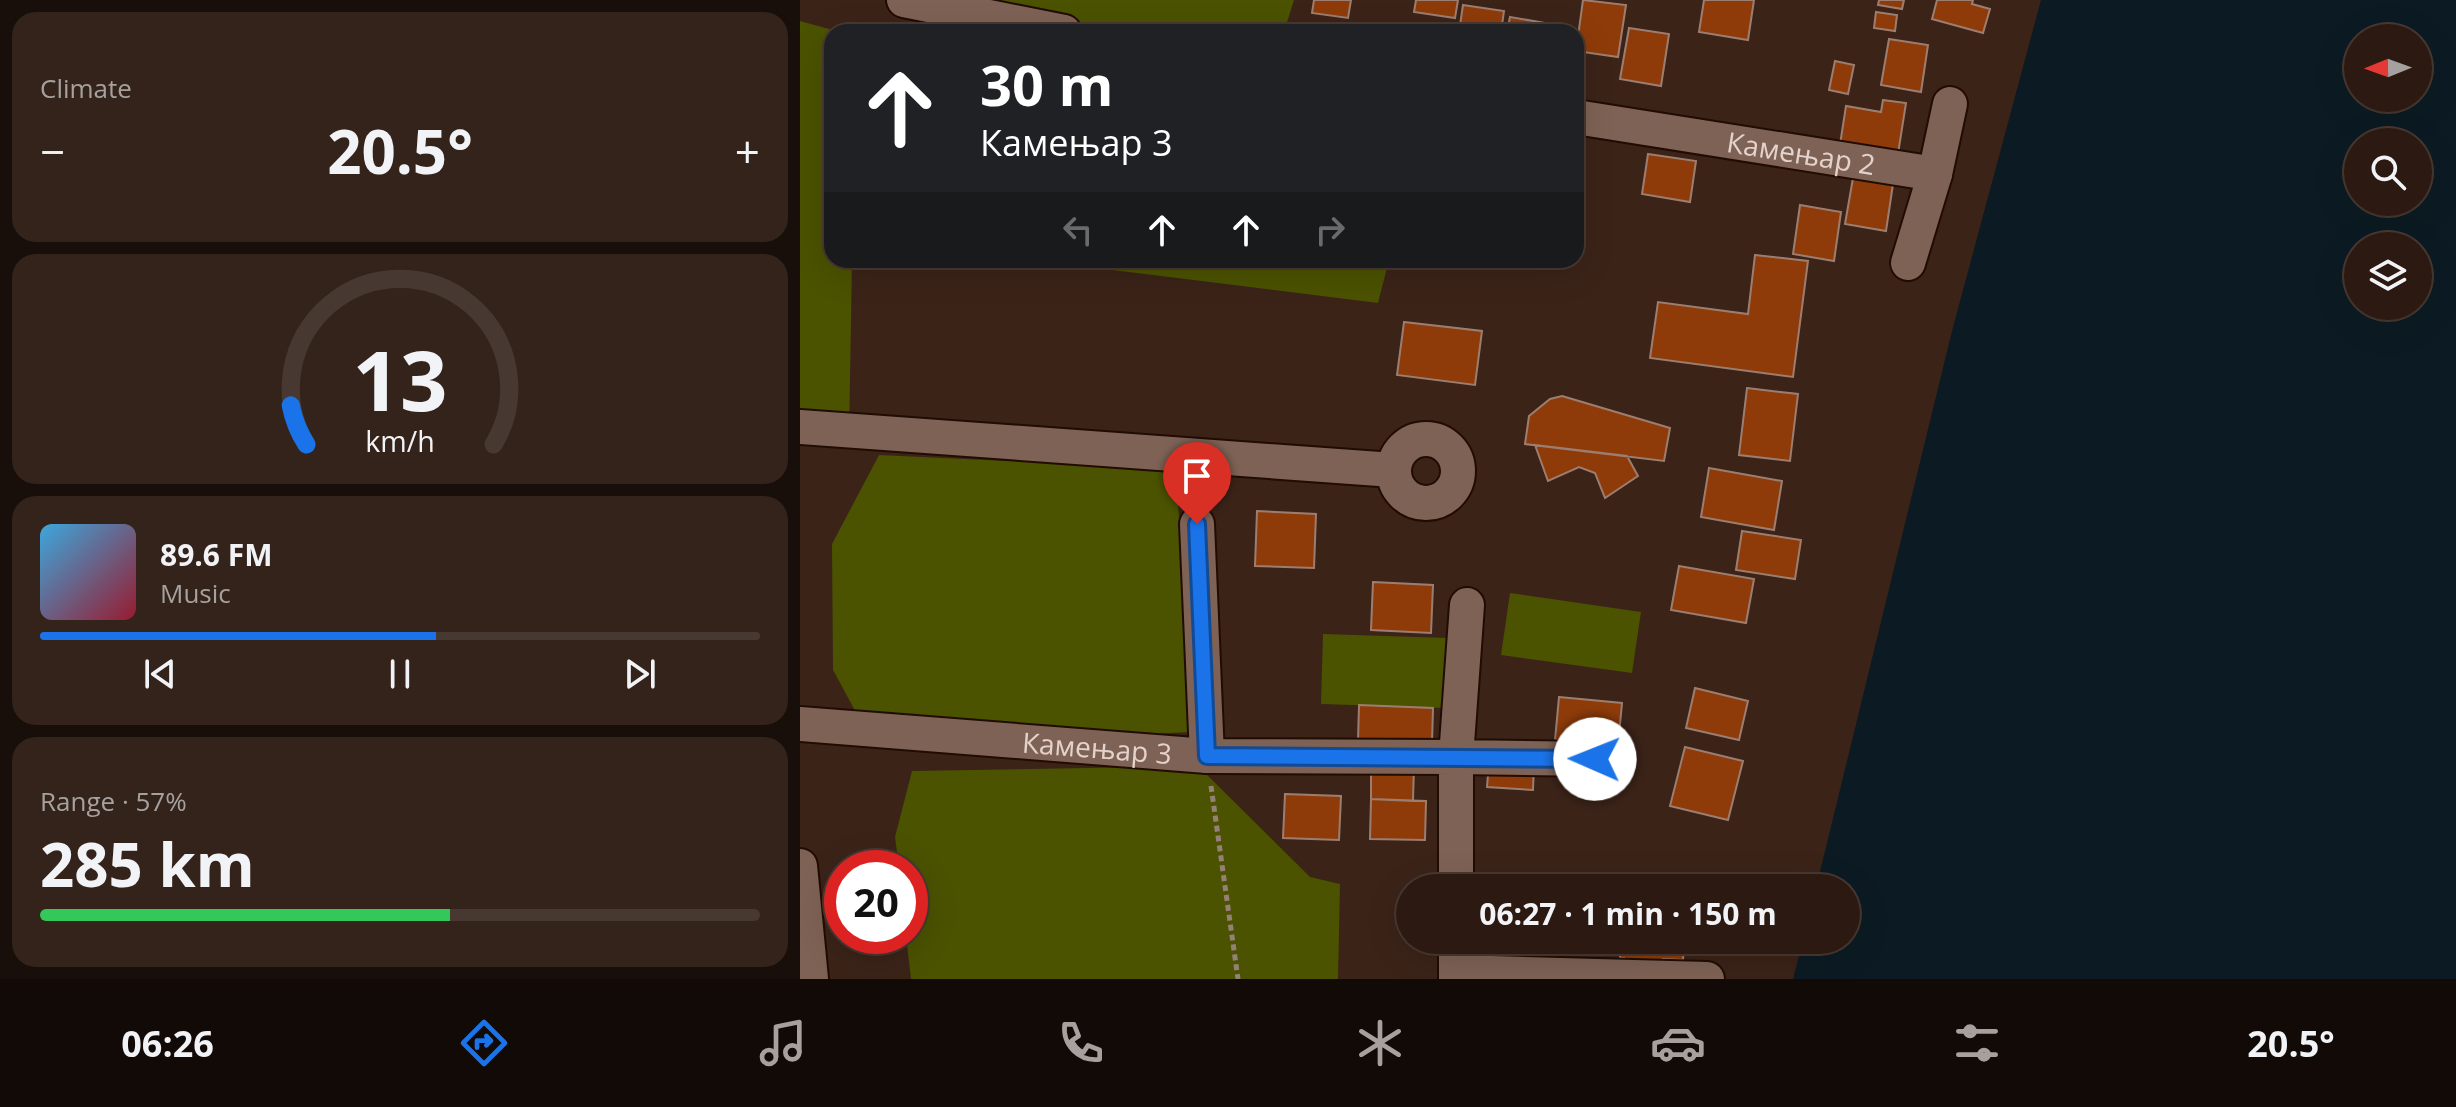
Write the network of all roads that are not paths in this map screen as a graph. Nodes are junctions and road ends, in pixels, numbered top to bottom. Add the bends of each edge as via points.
1 (904, 0) edge
2 (1024, 24) edge
3 (1950, 104) dead end
4 (1584, 118) edge
5 (1935, 174) junction
6 (1908, 263) dead end
7 (800, 427) edge
8 (1393, 470) dead end
9 (1197, 524) dead end
10 (1467, 605) dead end
11 (800, 724) edge
12 (1207, 756) junction
13 (1456, 757) junction
14 (1595, 759) dead end
15 (800, 866) edge
16 (1456, 874) edge
17 (1456, 964) edge
18 (811, 979) edge
19 (1707, 979) edge

1 - 2 street
3 - 5 street
4 - 5 street, Камењар 2
5 - 6 street
7 - 8 street
9 - 12 street
10 - 13 street
11 - 12 street, Камењар 3
12 - 13 street, Камењар 3
13 - 14 street, Камењар 3
13 - 16 street
15 - 18 street
17 - 19 street

